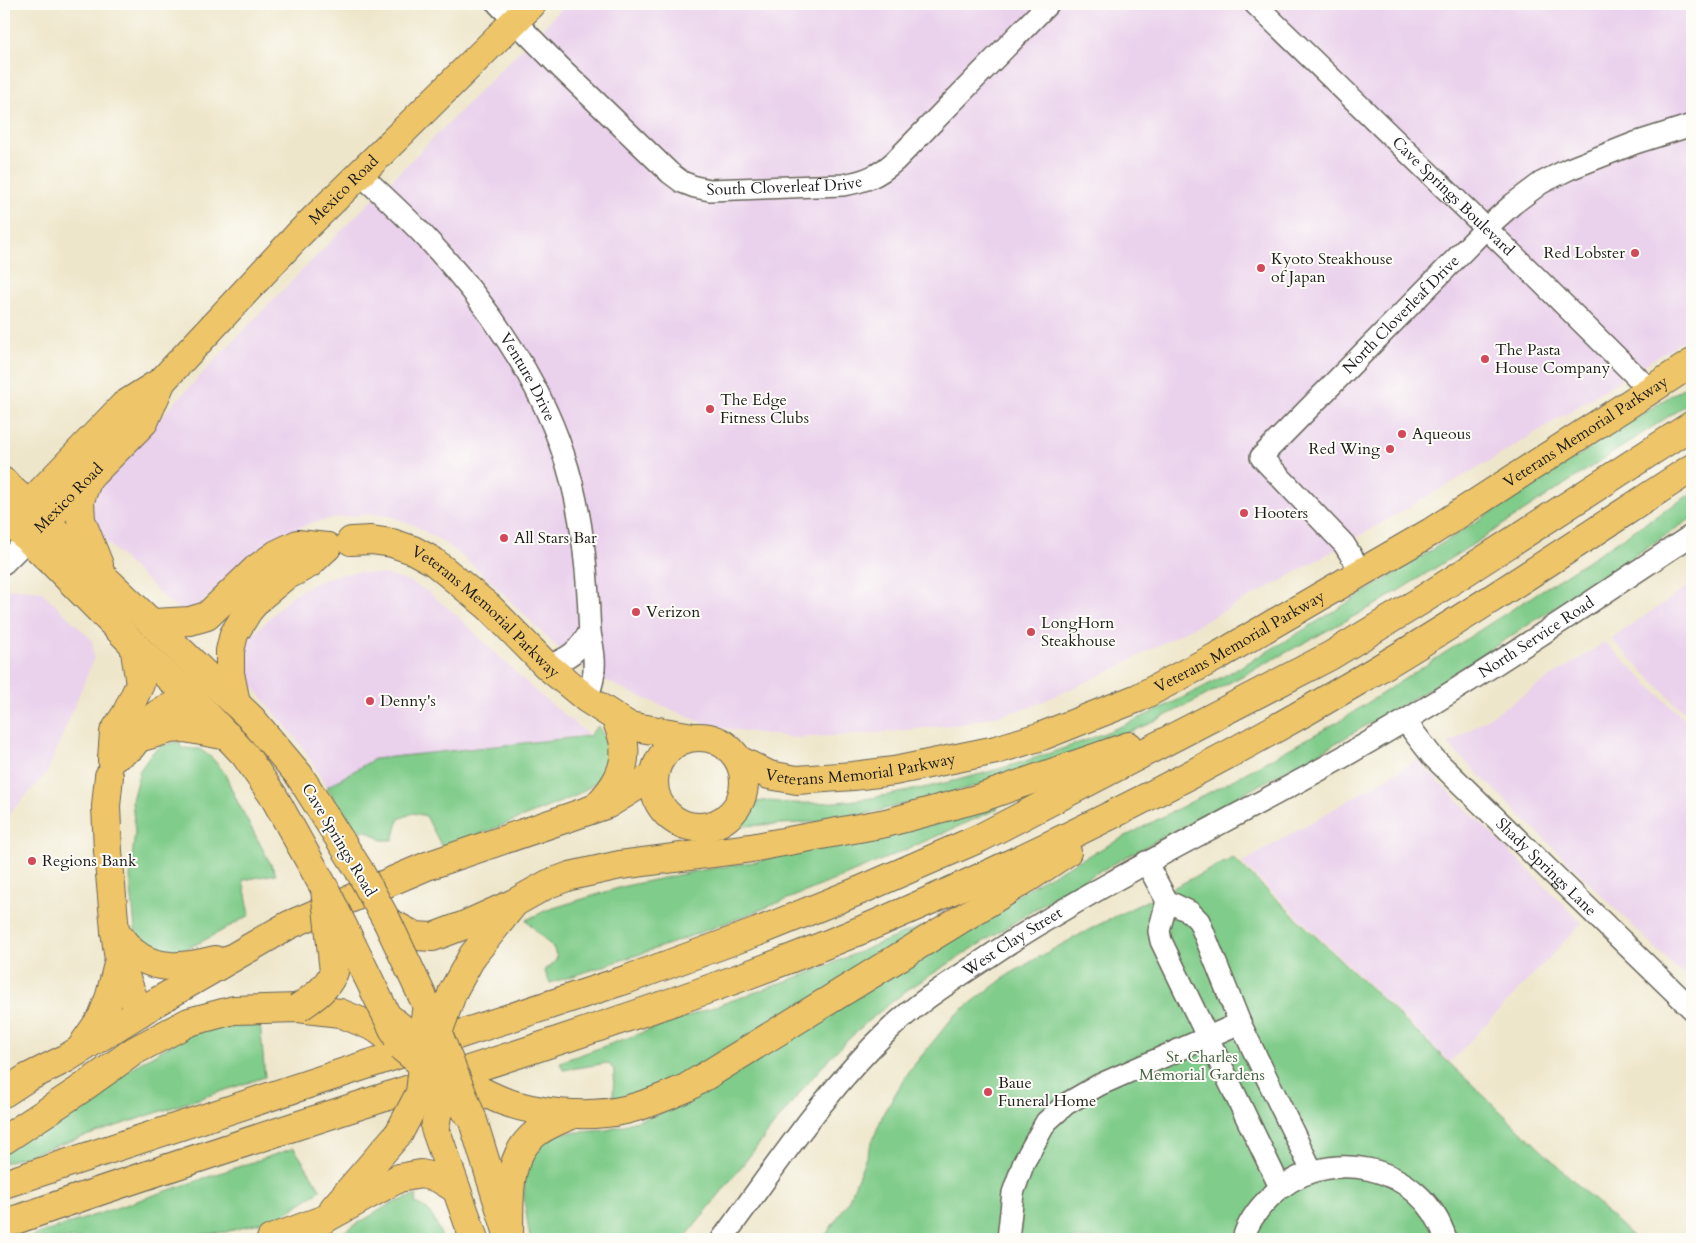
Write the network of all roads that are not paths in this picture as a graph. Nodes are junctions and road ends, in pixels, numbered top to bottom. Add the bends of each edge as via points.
1 (1048, 4) edge
2 (1254, 4) edge
3 (515, 10) edge
4 (1692, 125) edge
5 (360, 174) junction
6 (1485, 229) junction
7 (1692, 363) edge
8 (162, 381) junction
9 (1650, 390) junction
10 (1692, 425) edge
11 (1692, 468) edge
12 (88, 479) junction
13 (4, 482) edge
14 (20, 523) edge
15 (1692, 535) edge
16 (339, 544) junction
17 (4, 563) edge
18 (1362, 573) junction
19 (103, 576) junction
20 (153, 623) junction
21 (590, 631) junction
22 (134, 645) junction
23 (547, 666) junction
24 (586, 699) junction
25 (195, 702) junction
26 (236, 703) junction
27 (622, 722) junction
28 (1406, 722) junction
29 (228, 736) junction
30 (693, 736) junction
31 (1380, 737) joint
32 (138, 738) junction
33 (1168, 740) junction
34 (739, 760) junction
35 (110, 768) junction
36 (655, 772) junction
37 (797, 780) junction
38 (1136, 804) junction
39 (601, 807) junction
40 (736, 808) junction
41 (665, 812) junction
42 (1146, 862) junction
43 (325, 889) junction
44 (1167, 901) junction
45 (514, 903) junction
46 (388, 921) junction
47 (115, 931) junction
48 (236, 956) junction
49 (119, 960) junction
50 (298, 1008) junction
51 (1692, 1009) edge
52 (139, 1013) junction
53 (1240, 1022) junction
54 (1207, 1037) junction
55 (79, 1051) junction
56 (430, 1063) junction
57 (4, 1093) edge
58 (576, 1113) junction
59 (4, 1140) edge
60 (1312, 1171) junction
61 (4, 1184) edge
62 (1280, 1187) junction
63 (456, 1189) junction
64 (325, 1219) junction
65 (4, 1224) edge
66 (271, 1239) edge
67 (474, 1239) edge
68 (509, 1239) edge
69 (722, 1239) edge
70 (1008, 1239) edge
71 (1243, 1239) edge
72 (1446, 1239) edge

1 - 3 street, South Cloverleaf Drive via 883,172 843,185 729,190 695,187 670,173 561,68
2 - 6 street, Cave Springs Boulevard
3 - 5 main road, Mexico Road
4 - 6 street, North Cloverleaf Drive via 1569,169 1542,183
5 - 8 main road, Mexico Road via 300,233
5 - 21 street, Venture Drive via 431,242 460,276 522,364 546,411 564,455 577,503 585,550
6 - 9 street, Cave Springs Boulevard
6 - 18 street, North Cloverleaf Drive via 1261,457 1344,544
7 - 9 main road, Veterans Memorial Parkway
8 - 12 main road, Mexico Road via 144,422
8 - 14 main road, Mexico Road via 124,405
9 - 18 main road, Veterans Memorial Parkway
10 - 33 main road via 1422,600 1338,650
11 - 38 main road via 1352,685
12 - 14 main road, Mexico Road
12 - 19 main road via 80,500 80,520
13 - 14 main road
14 - 17 street, Mexico Road
14 - 19 main road, Cave Springs Road
14 - 22 main road, Cave Springs Road
15 - 28 street, North Service Road
16 - 20 main road, Veterans Memorial Parkway via 298,544 256,569 207,616
16 - 23 main road, Veterans Memorial Parkway via 371,540 392,543 434,560 489,607
16 - 26 main road via 284,577 248,611 234,634 230,651
18 - 37 main road, Veterans Memorial Parkway via 1176,679 1138,698 1042,736 996,750 894,771
19 - 20 main road, Cave Springs Road
20 - 26 main road, Cave Springs Road
21 - 23 street via 582,646 564,660
21 - 24 street, Venture Drive via 595,655 594,678
22 - 25 main road, Cave Springs Road
22 - 35 main road via 140,684 114,732
23 - 24 main road, Veterans Memorial Parkway
24 - 27 main road, Veterans Memorial Parkway
25 - 29 main road, Cave Springs Road
25 - 32 main road via 164,710
26 - 46 main road, Cave Springs Road, bridge via 299,775
27 - 30 main road, Veterans Memorial Parkway
27 - 36 main road, Veterans Memorial Parkway via 651,757
27 - 39 main road via 623,769
28 - 31 street, North Service Road
28 - 51 street, Shady Springs Lane via 1432,756
29 - 32 main road via 170,728
29 - 43 main road, Cave Springs Road via 274,797
30 - 34 main road via 722,742
30 - 36 main road via 667,750
31 - 42 street, West Clay Street
32 - 35 main road
33 - 45 main road via 1123,747 980,798 886,823 751,848 620,865 578,874 548,884
33 - 61 main road via 980,838 757,932 628,979
34 - 37 main road, Veterans Memorial Parkway via 769,775
34 - 40 main road via 744,780 743,795
35 - 47 main road via 106,806
36 - 39 main road
36 - 41 main road via 654,791
37 - 40 main road via 758,795
38 - 58 main road via 1031,876 686,1088 657,1101 623,1110
38 - 65 main road via 875,924 769,967 629,1017
39 - 41 main road via 635,805
39 - 48 main road via 408,873 290,925
40 - 41 main road via 726,819 712,826 697,828 682,824
42 - 44 street
42 - 69 street, West Clay Street via 1004,947 951,982 890,1029 830,1094
43 - 50 main road, bridge via 334,972 320,994
43 - 56 main road, Cave Springs Road, bridge via 388,1017
44 - 53 street via 1190,912 1199,921
44 - 54 street via 1159,931 1161,941
45 - 46 main road via 433,937 415,936
45 - 56 main road, bridge via 473,955 452,991
46 - 56 main road, Cave Springs Road, bridge via 427,1006
47 - 48 main road via 132,952 151,964 189,967
47 - 49 main road
48 - 52 main road
49 - 52 main road
49 - 55 main road via 102,1017
50 - 56 main road via 340,1013 376,1028
50 - 59 main road via 234,1010 189,1022 134,1051
52 - 55 main road
53 - 54 street
53 - 60 street
54 - 62 street
54 - 70 street via 1099,1085 1066,1104 1046,1122 1024,1162 1013,1192
55 - 57 main road
56 - 58 main road via 502,1101 547,1112
56 - 63 main road, bridge via 435,1128
56 - 64 main road, bridge via 399,1133
56 - 68 main road, bridge via 472,1118
58 - 68 main road via 538,1132 525,1144 516,1160 510,1177
60 - 62 street
60 - 72 street via 1342,1166 1373,1170 1401,1182 1425,1201
62 - 71 street via 1259,1208
63 - 64 main road via 438,1178 421,1174 399,1178
63 - 67 main road
64 - 66 main road

